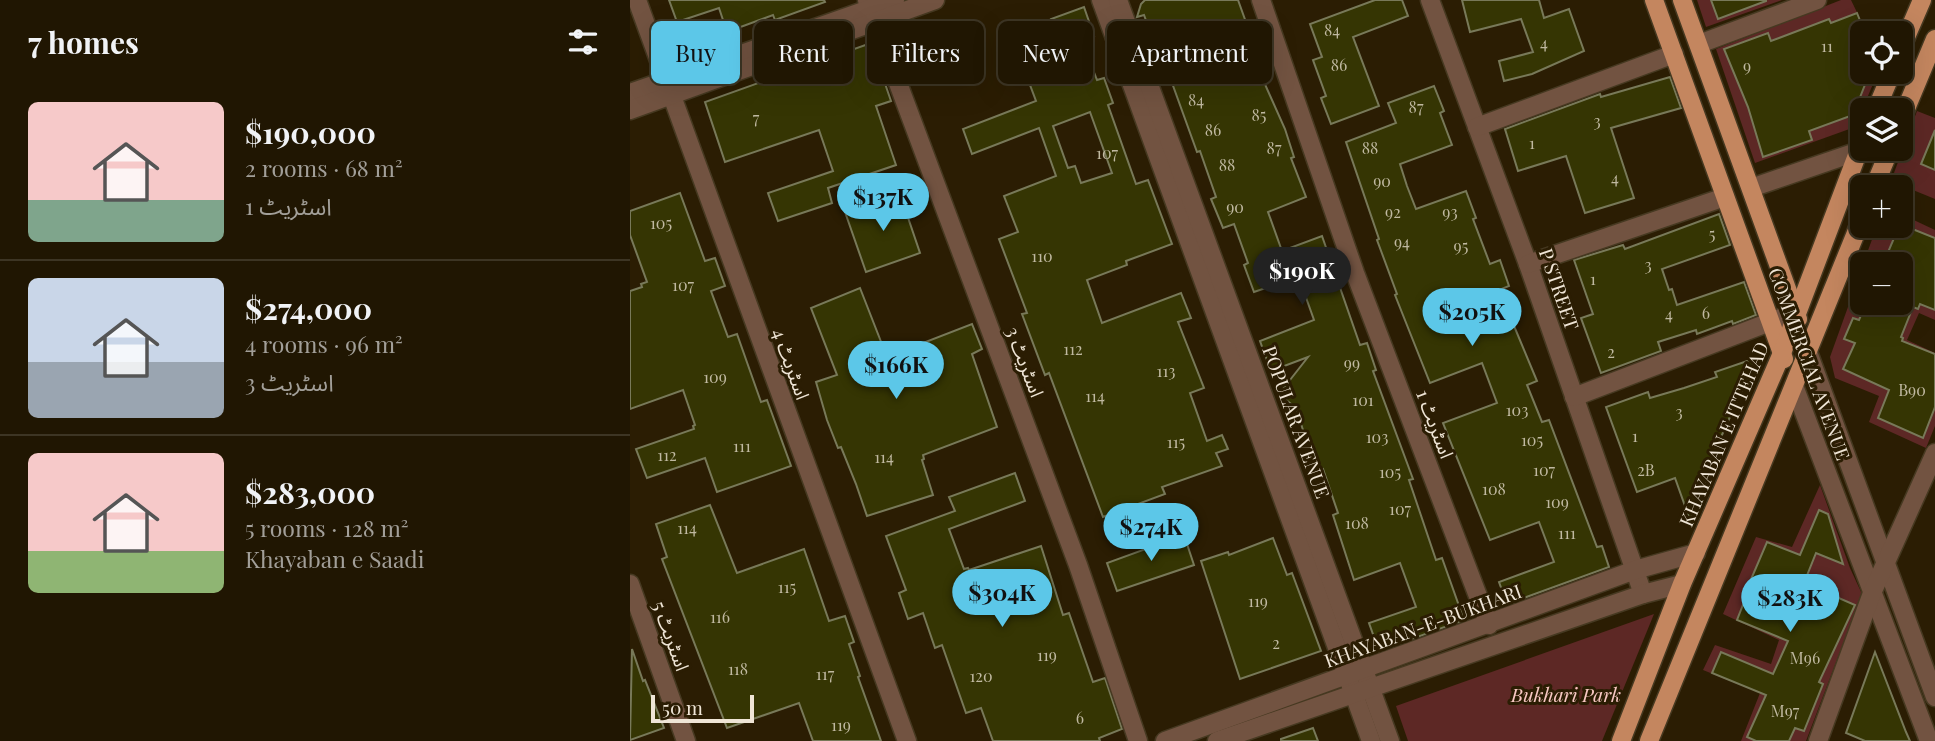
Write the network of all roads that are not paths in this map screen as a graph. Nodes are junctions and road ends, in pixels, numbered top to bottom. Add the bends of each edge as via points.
1 (637, 0) edge
2 (895, 0) edge
3 (935, 0) edge
4 (1101, 0) edge
5 (1118, 0) edge
6 (1261, 0) edge
7 (1430, 0) edge
8 (1654, 0) edge
9 (1682, 0) edge
10 (1817, 0) edge
11 (1922, 0) edge
12 (871, 10) edge
13 (1913, 21) edge
14 (1935, 39) edge
15 (1699, 44) junction
16 (1674, 54) junction
17 (668, 87) junction
18 (630, 93) edge
19 (1910, 98) edge
20 (630, 110) edge
21 (1477, 127) junction
22 (1850, 151) edge
23 (1855, 161) edge
24 (1751, 188) junction
25 (1725, 197) junction
26 (1854, 238) edge
27 (1528, 264) junction
28 (1796, 313) junction
29 (1770, 322) junction
30 (1808, 352) junction
31 (1782, 353) junction
32 (1794, 386) junction
33 (1574, 397) junction
34 (1935, 453) edge
35 (1696, 553) junction
36 (1886, 565) junction
37 (1635, 570) junction
38 (630, 584) edge
39 (1682, 584) junction
40 (1872, 593) junction
41 (1643, 594) junction
42 (1489, 625) junction
43 (1356, 672) junction
44 (1363, 692) junction
45 (1935, 697) edge
46 (686, 741) edge
47 (907, 741) edge
48 (1138, 741) edge
49 (1166, 741) edge
50 (1217, 741) edge
51 (1371, 741) edge
52 (1390, 741) edge
53 (1621, 741) edge
54 (1649, 741) edge
55 (1818, 741) edge
56 (1928, 741) edge

1 - 17 street, اسٹریٹ 4
2 - 12 street
3 - 12 street
4 - 43 street, POPULAR AVENUE
5 - 43 street, POPULAR AVENUE
6 - 42 street, اسٹریٹ 1 via 1354,273
7 - 21 street, P STREET
8 - 16 main road, COMMERCIAL AVENUE
9 - 15 main road, COMMERCIAL AVENUE
10 - 15 street
11 - 13 main road
12 - 17 street
12 - 48 street, اسٹریٹ 3 via 1073,552
14 - 19 main road
15 - 24 main road, COMMERCIAL AVENUE
16 - 21 street
16 - 25 main road, COMMERCIAL AVENUE
17 - 18 street
17 - 20 street
17 - 47 street, اسٹریٹ 4
21 - 27 street, P STREET
22 - 24 street
23 - 28 main road, KHAYABAN E ITTEHAD
24 - 28 main road, COMMERCIAL AVENUE
25 - 27 street
25 - 29 main road, COMMERCIAL AVENUE
26 - 30 main road
27 - 33 street, P STREET
28 - 29 street
28 - 30 main road, COMMERCIAL AVENUE
28 - 31 main road, KHAYABAN E ITTEHAD
29 - 31 main road, COMMERCIAL AVENUE
29 - 33 street
30 - 32 main road
30 - 36 street, COMMERCIAL AVENUE
31 - 32 main road, COMMERCIAL AVENUE
31 - 35 main road, KHAYABAN E ITTEHAD
32 - 40 street, COMMERCIAL AVENUE
32 - 54 main road
33 - 37 street, P STREET
34 - 36 street
35 - 37 street, KHAYABAN-E-BUKHARI
35 - 39 main road, KHAYABAN E ITTEHAD
36 - 40 street
36 - 45 street, COMMERCIAL AVENUE
37 - 41 street, P STREET
37 - 42 street, KHAYABAN-E-BUKHARI
38 - 46 street, اسٹریٹ 5
39 - 41 street
39 - 53 main road, KHAYABAN E ITTEHAD
40 - 55 street
40 - 56 street, COMMERCIAL AVENUE
41 - 44 street
42 - 43 street, KHAYABAN-E-BUKHARI
43 - 44 street, POPULAR AVENUE
43 - 49 street, KHAYABAN-E-BUKHARI
44 - 50 street
44 - 51 street, POPULAR AVENUE
44 - 52 street, POPULAR AVENUE

